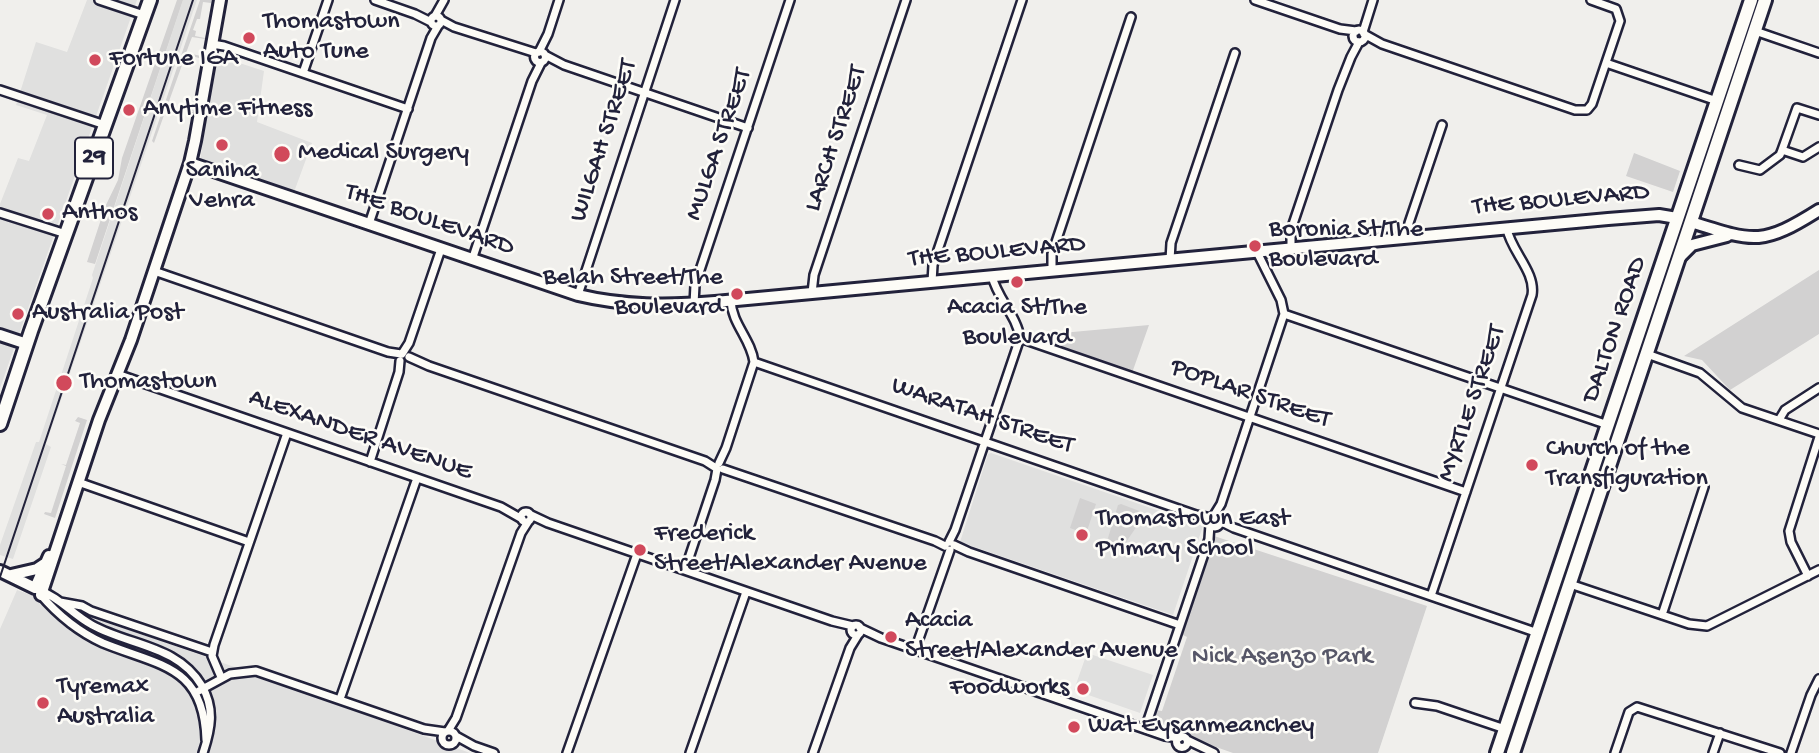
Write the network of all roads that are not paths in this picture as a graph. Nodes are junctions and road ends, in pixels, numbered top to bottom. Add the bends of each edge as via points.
1 (99, 0) edge
2 (150, 0) edge
3 (220, 0) edge
4 (328, 0) edge
5 (375, 0) edge
6 (559, 0) edge
7 (674, 0) edge
8 (790, 0) edge
9 (906, 0) edge
10 (1022, 0) edge
11 (1255, 0) edge
12 (1373, 0) edge
13 (1591, 0) edge
14 (1751, 0) edge
15 (1765, 0) edge
16 (443, 1) edge
17 (144, 15) junction
18 (1131, 17) dead end
19 (436, 21) junction
20 (1755, 32) junction
21 (1359, 36) junction
22 (212, 44) junction
23 (1234, 53) dead end
24 (1819, 53) edge
25 (540, 57) junction
26 (1606, 63) junction
27 (303, 73) junction
28 (0, 90) edge
29 (644, 93) junction
30 (1717, 101) junction
31 (408, 109) junction
32 (1819, 115) edge
33 (105, 125) junction
34 (1442, 125) dead end
35 (748, 128) junction
36 (1819, 147) edge
37 (1782, 150) junction
38 (190, 163) junction
39 (1739, 165) dead end
40 (1819, 210) edge
41 (0, 213) edge
42 (1677, 218) junction
43 (1691, 222) junction
44 (369, 224) junction
45 (1507, 229) junction
46 (66, 234) junction
47 (1730, 235) junction
48 (1408, 237) junction
49 (1291, 248) junction
50 (441, 249) junction
51 (1257, 252) junction
52 (1680, 257) junction
53 (472, 260) junction
54 (1170, 260) junction
55 (154, 271) junction
56 (1052, 271) junction
57 (992, 276) junction
58 (932, 282) junction
59 (811, 293) junction
60 (578, 295) junction
61 (731, 301) junction
62 (694, 304) junction
63 (1284, 314) junction
64 (0, 335) edge
65 (1020, 338) junction
66 (27, 344) junction
67 (1647, 354) junction
68 (404, 358) junction
69 (754, 362) junction
70 (117, 374) junction
71 (1501, 388) junction
72 (1819, 388) edge
73 (1249, 417) junction
74 (1779, 420) junction
75 (0, 424) edge
76 (1608, 425) junction
77 (287, 433) junction
78 (1819, 436) edge
79 (985, 442) junction
80 (370, 462) junction
81 (720, 466) junction
82 (417, 478) junction
83 (78, 482) junction
84 (1704, 487) dead end
85 (1466, 492) junction
86 (526, 518) junction
87 (1215, 522) junction
88 (64, 524) junction
89 (250, 542) junction
90 (950, 546) junction
91 (637, 554) junction
92 (46, 563) junction
93 (685, 570) junction
94 (1819, 570) edge
95 (5, 573) edge
96 (1808, 576) junction
97 (1570, 584) junction
98 (40, 592) junction
99 (746, 592) junction
100 (1432, 596) junction
101 (59, 602) junction
102 (1662, 615) junction
103 (1180, 625) junction
104 (93, 626) junction
105 (856, 632) junction
106 (88, 635) junction
107 (1545, 636) junction
108 (151, 648) junction
109 (915, 650) junction
110 (212, 652) junction
111 (148, 659) junction
112 (221, 677) junction
113 (1819, 679) edge
114 (203, 688) junction
115 (195, 693) junction
116 (1630, 698) dead end
117 (340, 699) junction
118 (1415, 703) dead end
119 (1634, 708) junction
120 (1145, 729) junction
121 (1505, 729) junction
122 (1720, 733) junction
123 (450, 736) junction
124 (1181, 746) edge
125 (204, 749) edge
126 (494, 753) edge
127 (567, 753) edge
128 (690, 753) edge
129 (813, 753) edge
130 (1214, 753) edge
131 (1497, 753) edge
132 (1513, 753) edge
133 (1615, 753) edge
134 (1713, 753) edge
135 (1780, 753) edge
136 (1791, 753) edge

1 - 17 street
2 - 17 main road, 29
3 - 22 street
4 - 27 street
5 - 19 street
6 - 25 street
7 - 29 street, WILGAH STREET
8 - 35 street, MULGA STREET
9 - 59 street, LARCH STREET
10 - 58 street via 933,264
11 - 21 street
12 - 21 street
13 - 26 street via 1619,12
14 - 30 main road, DALTON ROAD
15 - 20 main road, DALTON ROAD
16 - 19 street
17 - 33 main road, 29
18 - 56 street via 1052,254
19 - 25 street
19 - 31 street
20 - 24 street
20 - 43 main road, DALTON ROAD
21 - 26 street via 1575,110 1590,108
21 - 49 street via 1291,230
22 - 27 street
22 - 38 street
23 - 54 street via 1171,243
25 - 29 street
25 - 53 street
26 - 30 street
27 - 31 street
28 - 33 street
29 - 35 street
29 - 60 street, WILGAH STREET
30 - 42 main road, DALTON ROAD
31 - 44 street
32 - 37 street via 1797,108
33 - 46 main road, 29
34 - 48 street
35 - 62 street, MULGA STREET via 695,285
36 - 37 street via 1802,157
37 - 39 street via 1760,170
38 - 44 street, THE BOULEVARD
38 - 55 street
40 - 47 street, THE BOULEVARD via 1776,234
41 - 46 street
42 - 43 main road, THE BOULEVARD
42 - 45 street, THE BOULEVARD via 1650,216
42 - 76 main road, DALTON ROAD
43 - 47 street, THE BOULEVARD
43 - 52 main road, DALTON ROAD
44 - 50 street, THE BOULEVARD
45 - 48 street, THE BOULEVARD
45 - 71 street, MYRTLE STREET via 1533,286
46 - 66 main road, 29
47 - 52 street via 1692,245
48 - 49 street, THE BOULEVARD
49 - 51 street, THE BOULEVARD
50 - 53 street, THE BOULEVARD
50 - 68 street
51 - 54 street, THE BOULEVARD
51 - 63 street
52 - 67 main road, DALTON ROAD
53 - 60 street, THE BOULEVARD
54 - 56 street, THE BOULEVARD
55 - 68 street
55 - 70 street
56 - 57 street, THE BOULEVARD
57 - 58 street, THE BOULEVARD
57 - 65 street
58 - 59 street, THE BOULEVARD
59 - 61 street, THE BOULEVARD
60 - 62 street, THE BOULEVARD via 636,305
61 - 62 street, THE BOULEVARD
61 - 69 street via 732,314
63 - 71 street
63 - 73 street
64 - 66 street
65 - 73 street, POPLAR STREET
65 - 79 street
66 - 75 main road, 29
67 - 74 street via 1700,373 1742,408
67 - 97 main road, DALTON ROAD
68 - 80 street
68 - 81 street
69 - 79 street, WARATAH STREET
69 - 81 street
70 - 77 street, ALEXANDER AVENUE
70 - 83 street
71 - 76 street
71 - 85 street, MYRTLE STREET
72 - 74 street via 1784,410
73 - 85 street, POPLAR STREET
73 - 87 street
74 - 78 street
76 - 107 main road, DALTON ROAD
77 - 80 street, ALEXANDER AVENUE
77 - 89 street
78 - 96 street via 1789,531
79 - 87 street, WARATAH STREET
79 - 90 street
80 - 82 street, ALEXANDER AVENUE
81 - 90 street
81 - 93 street
82 - 86 street, ALEXANDER AVENUE
82 - 117 street
83 - 88 street
83 - 89 street
84 - 102 street
85 - 100 street, MYRTLE STREET
86 - 91 street, ALEXANDER AVENUE
86 - 123 street
87 - 100 street, WARATAH STREET
87 - 103 street
88 - 92 street
88 - 98 street
89 - 110 street
90 - 103 street
90 - 109 street
91 - 93 street, ALEXANDER AVENUE
91 - 127 street
92 - 95 street via 37,569
92 - 98 street
93 - 99 street, ALEXANDER AVENUE
94 - 96 street
95 - 98 street
96 - 102 street via 1707,626
97 - 102 street
97 - 107 main road, DALTON ROAD
98 - 101 street
98 - 106 street
99 - 105 street, ALEXANDER AVENUE
99 - 128 street
100 - 107 street, WARATAH STREET
101 - 104 street
101 - 110 street
103 - 120 street
104 - 106 street
104 - 108 street
105 - 109 street, ALEXANDER AVENUE
105 - 129 street
106 - 111 street
107 - 121 main road, DALTON ROAD
107 - 132 main road, DALTON ROAD
108 - 111 street
108 - 114 street via 184,663
109 - 120 street, ALEXANDER AVENUE
110 - 112 street
111 - 115 street via 174,670
112 - 114 street
112 - 117 street via 256,671
113 - 136 street
114 - 115 street
114 - 125 street via 212,722
115 - 125 street via 204,718
116 - 119 street
117 - 123 street
118 - 121 street
119 - 122 street
119 - 133 street
120 - 124 street, ALEXANDER AVENUE
121 - 131 main road, DALTON ROAD
122 - 134 street
122 - 135 street
123 - 126 street
124 - 130 street, ALEXANDER AVENUE

